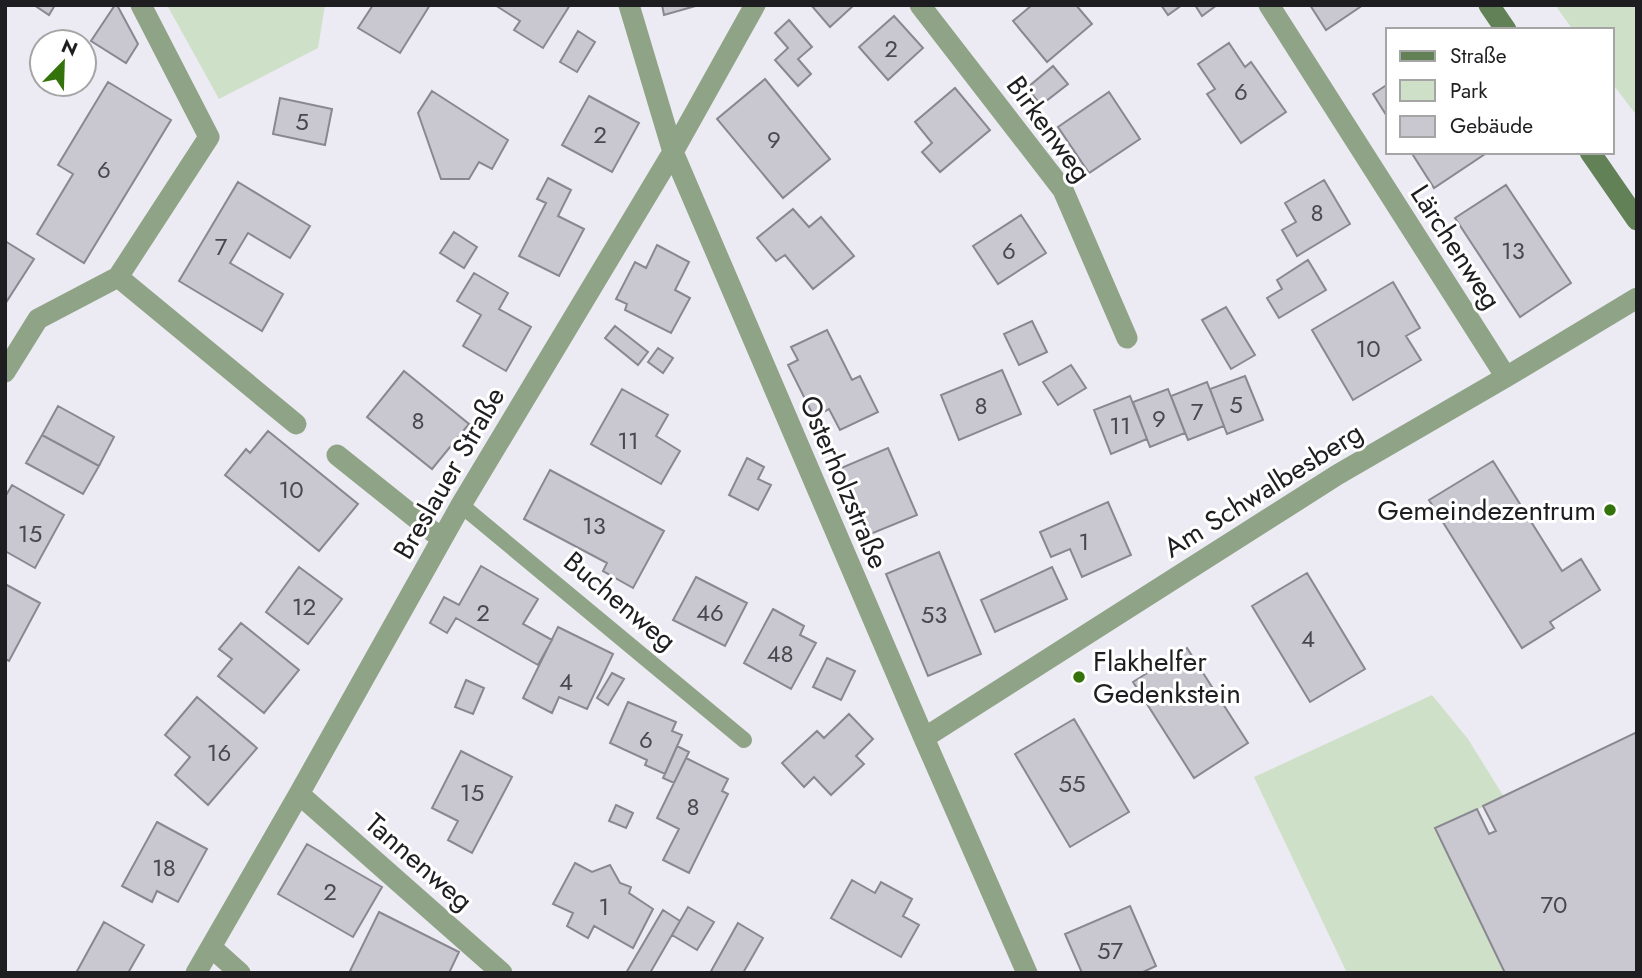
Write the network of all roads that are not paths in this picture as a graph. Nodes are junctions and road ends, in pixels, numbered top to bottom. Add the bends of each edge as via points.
1 (141, 5) edge
2 (629, 5) edge
3 (755, 5) edge
4 (920, 5) edge
5 (1269, 5) edge
6 (1489, 5) edge
7 (1505, 28) edge
8 (673, 152) junction
9 (1591, 154) edge
10 (1637, 220) edge
11 (118, 277) junction
12 (1637, 298) edge
13 (1127, 338) dead end
14 (5, 372) edge
15 (1506, 377) junction
16 (296, 424) dead end
17 (337, 455) dead end
18 (461, 505) junction
19 (442, 539) junction
20 (924, 738) junction
21 (744, 740) dead end
22 (299, 794) junction
23 (211, 947) junction
24 (196, 973) edge
25 (240, 973) edge
26 (502, 973) edge
27 (1027, 973) edge

1 - 11 street via 209,137
2 - 8 street, Osterholzstraße
3 - 8 street, Breslauer Straße
4 - 13 street, Birkenweg via 1063,190
5 - 15 street, Lärchenweg
6 - 7 street
8 - 18 street, Breslauer Straße
8 - 20 street, Osterholzstraße
9 - 10 street
11 - 14 street via 38,319
11 - 16 street
12 - 15 street, Am Schwalbesberg
15 - 20 street, Am Schwalbesberg via 1337,475
17 - 19 street
18 - 19 street, Breslauer Straße
18 - 21 lane, Buchenweg
19 - 22 street, Breslauer Straße
20 - 27 street, Osterholzstraße
22 - 23 street, Breslauer Straße
22 - 26 street, Tannenweg
23 - 24 street, Breslauer Straße
23 - 25 street

